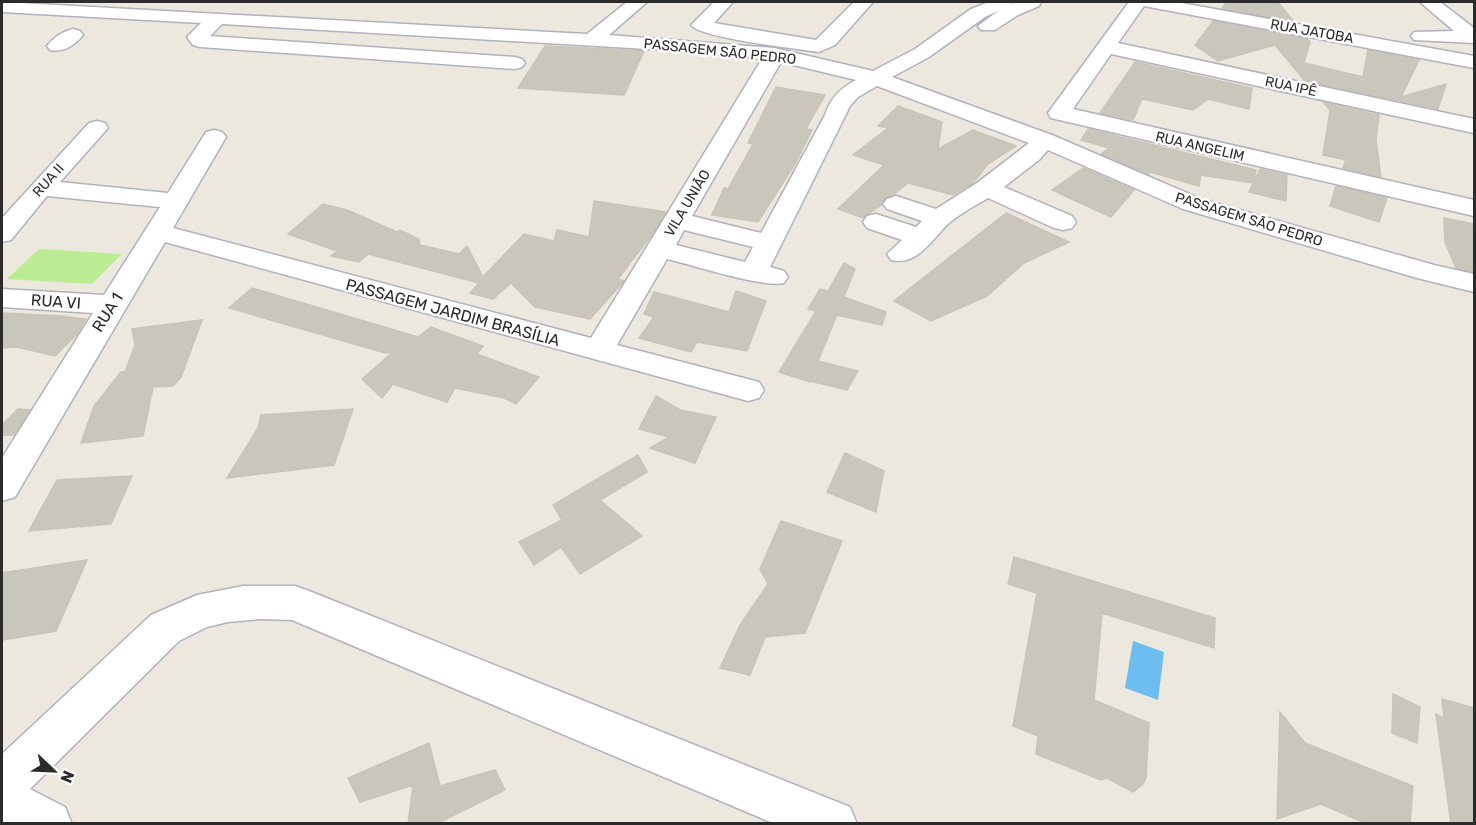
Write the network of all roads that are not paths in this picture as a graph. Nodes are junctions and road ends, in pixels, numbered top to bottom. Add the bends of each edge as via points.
1 (194, 2) edge
2 (638, 2) edge
3 (724, 2) edge
4 (864, 2) edge
5 (1003, 2) edge
6 (1032, 2) edge
7 (1137, 2) edge
8 (1149, 2) edge
9 (1429, 2) edge
10 (2, 6) edge
11 (1298, 9) dead end
12 (174, 15) junction
13 (218, 18) junction
14 (1327, 34) junction
15 (1474, 37) edge
16 (591, 40) junction
17 (1107, 47) junction
18 (930, 56) junction
19 (1474, 62) edge
20 (515, 63) dead end
21 (770, 63) junction
22 (883, 81) junction
23 (850, 92) junction
24 (837, 115) junction
25 (1474, 126) edge
26 (98, 128) dead end
27 (214, 137) dead end
28 (1044, 141) junction
29 (41, 188) junction
30 (986, 188) junction
31 (176, 201) junction
32 (896, 204) dead end
33 (1474, 208) edge
34 (939, 218) junction
35 (677, 220) junction
36 (876, 222) dead end
37 (1063, 222) dead end
38 (158, 232) junction
39 (2, 234) edge
40 (769, 243) junction
41 (660, 249) junction
42 (1474, 283) edge
43 (2, 297) edge
44 (111, 305) junction
45 (598, 351) junction
46 (748, 390) dead end
47 (2, 487) edge
48 (2, 785) edge
49 (833, 824) edge

1 - 12 street
2 - 16 street
3 - 4 street via 701,25 819,46
5 - 18 street via 978,14
6 - 18 street
7 - 17 street, RUA ANGELIM
8 - 14 street, RUA JATOBA
9 - 15 street
10 - 12 street, PASSAGEM SÃO PEDRO
11 - 14 street
12 - 13 street, PASSAGEM SÃO PEDRO
13 - 16 street, PASSAGEM SÃO PEDRO
13 - 20 street via 197,37 200,41
14 - 15 street
14 - 19 street, RUA JATOBA
16 - 21 street, PASSAGEM SÃO PEDRO via 682,45
17 - 25 street, RUA IPÊ
17 - 33 street, RUA ANGELIM via 1059,113
18 - 22 street
21 - 22 street, PASSAGEM SÃO PEDRO
21 - 23 street
21 - 35 street, VILA UNIÃO
22 - 23 street
22 - 24 street
22 - 28 street, PASSAGEM SÃO PEDRO
23 - 24 street via 839,105
24 - 40 street
26 - 29 street, RUA II
27 - 31 street, RUA 1
28 - 30 street
28 - 42 street, PASSAGEM SÃO PEDRO via 1192,204
29 - 31 street
29 - 39 street, RUA II
30 - 34 street
30 - 37 street
31 - 38 street, RUA 1
32 - 34 street
34 - 36 street via 911,246
35 - 40 street
35 - 41 street, VILA UNIÃO
38 - 44 street, RUA 1
38 - 45 street, PASSAGEM JARDIM BRASÍLIA
40 - 41 street via 764,275
41 - 45 street, VILA UNIÃO
43 - 44 street, RUA VI
44 - 47 street, RUA 1
45 - 46 street, PASSAGEM JARDIM BRASÍLIA
48 - 49 street via 165,628 189,614 254,600 295,603

